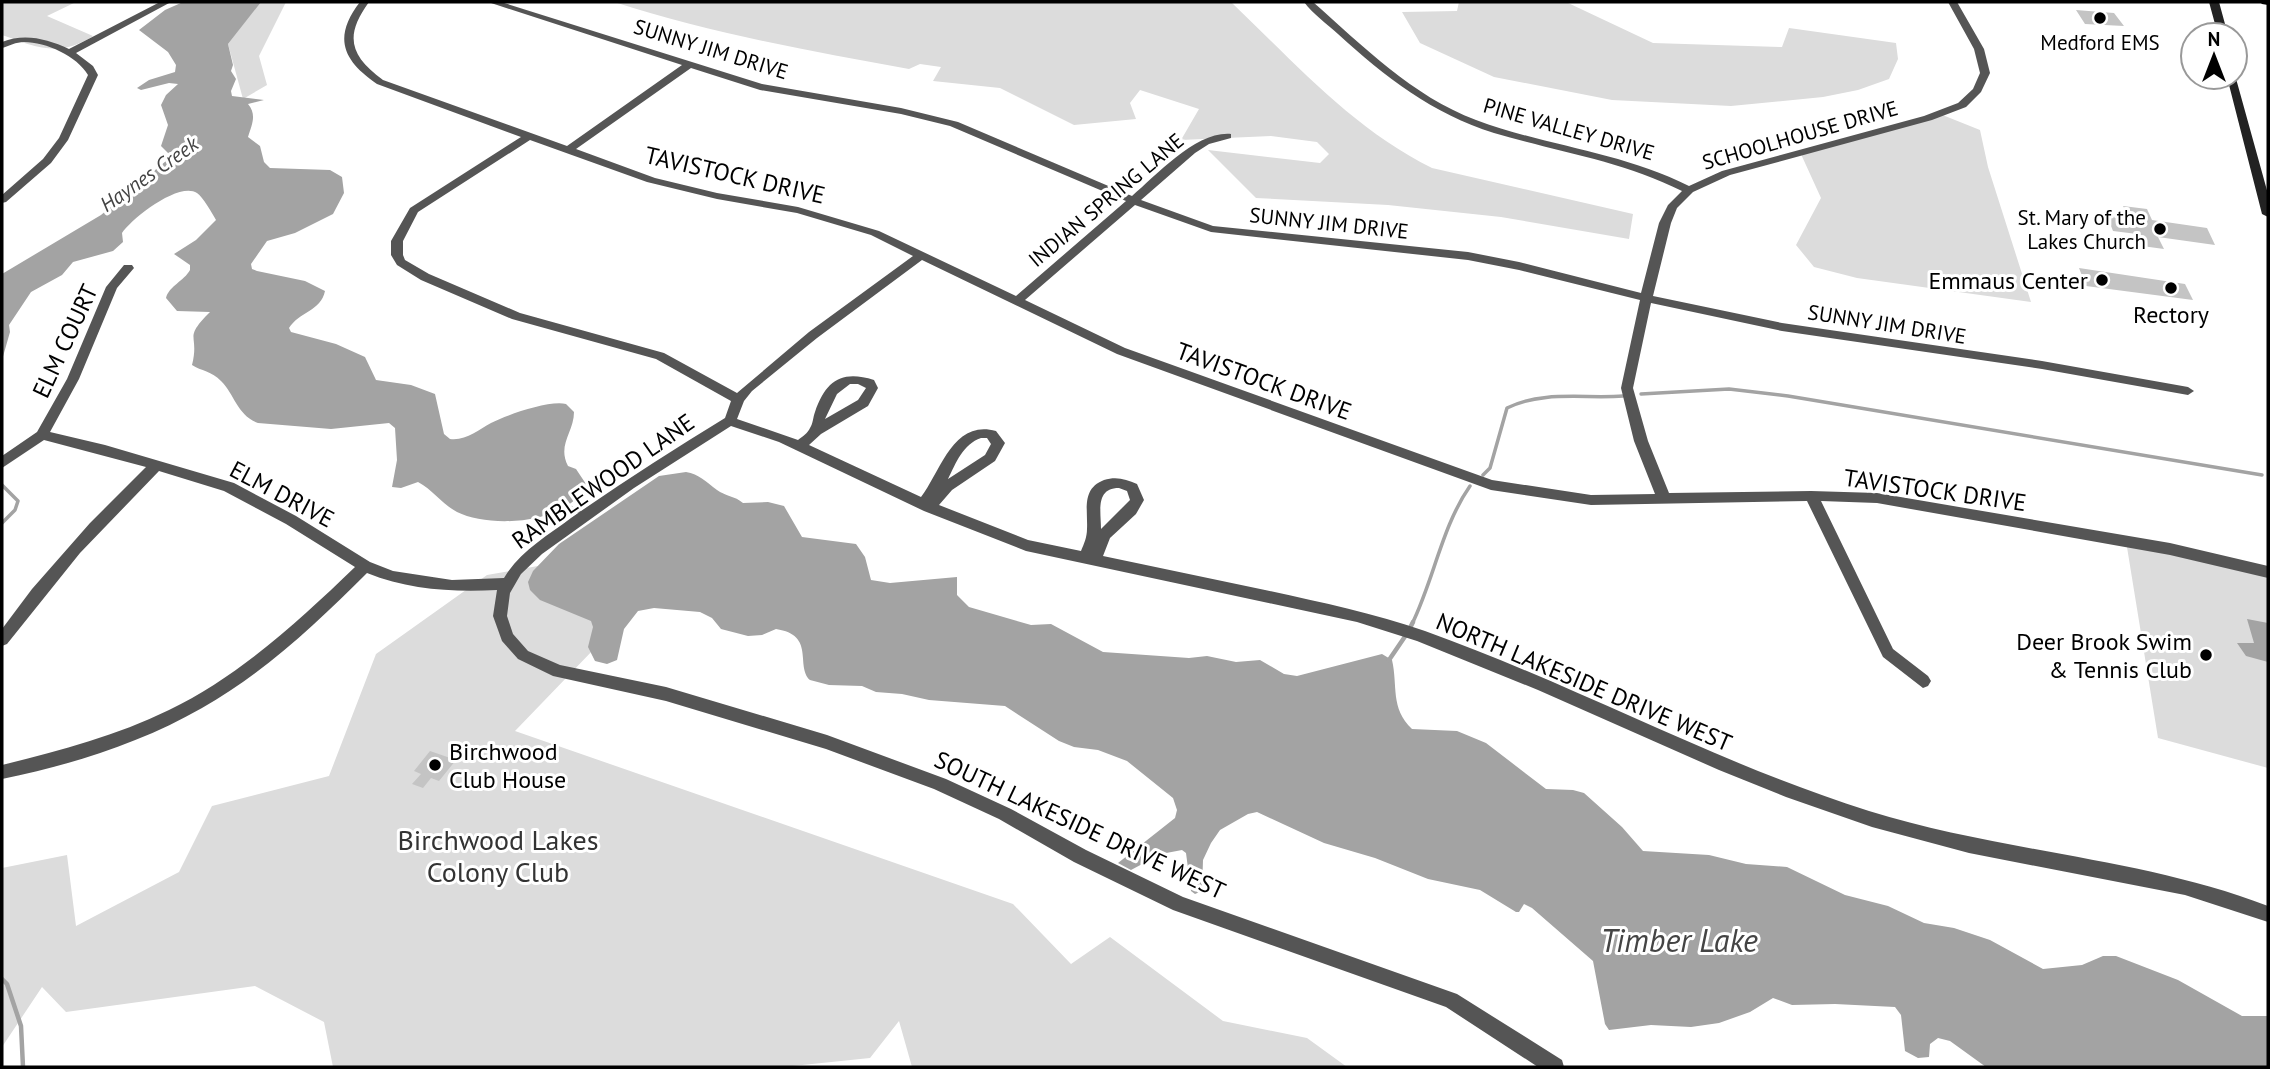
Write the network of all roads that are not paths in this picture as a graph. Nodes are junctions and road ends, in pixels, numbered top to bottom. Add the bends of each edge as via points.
1 (166, 2) edge
2 (364, 2) edge
3 (492, 2) edge
4 (1308, 2) edge
5 (1943, 2) edge
6 (1954, 2) edge
7 (2214, 2) edge
8 (2219, 21) edge
9 (2, 45) edge
10 (69, 53) junction
11 (690, 64) junction
12 (2236, 91) edge
13 (529, 136) junction
14 (1227, 136) dead end
15 (569, 149) junction
16 (1689, 190) junction
17 (2, 200) edge
18 (1134, 201) junction
19 (2268, 214) edge
20 (920, 256) junction
21 (128, 268) dead end
22 (1646, 298) junction
23 (1016, 302) junction
24 (2188, 391) dead end
25 (738, 399) junction
26 (730, 421) junction
27 (816, 430) junction
28 (42, 435) junction
29 (800, 446) junction
30 (2, 463) edge
31 (157, 465) junction
32 (1811, 496) junction
33 (1664, 499) junction
34 (926, 506) junction
35 (1090, 559) junction
36 (365, 566) junction
37 (2268, 572) edge
38 (507, 583) junction
39 (2, 640) edge
40 (1923, 681) dead end
41 (2, 772) edge
42 (2268, 914) edge
43 (1555, 1067) edge

1 - 10 street
2 - 13 street, TAVISTOCK DRIVE via 347,34 352,56 366,72 407,92
3 - 11 street, SUNNY JIM DRIVE
4 - 16 street, PINE VALLEY DRIVE via 1405,87 1459,116 1512,135 1643,168
5 - 6 street
6 - 16 street, SCHOOLHOUSE DRIVE via 1979,49 1984,74 1977,90 1962,105 1726,173
7 - 8 street
9 - 10 street via 24,39
10 - 17 street via 83,60 92,72 88,91 47,162
11 - 15 street
11 - 18 street, SUNNY JIM DRIVE via 760,87 954,124
12 - 19 street
13 - 15 street, TAVISTOCK DRIVE
13 - 25 street via 414,210 399,236 401,262 506,312 672,361
14 - 18 street, INDIAN SPRING LANE via 1197,146
15 - 20 street, TAVISTOCK DRIVE via 674,186 839,221
16 - 22 street, SCHOOLHOUSE DRIVE via 1668,215
18 - 22 street, SUNNY JIM DRIVE via 1211,229 1468,256
18 - 23 street, INDIAN SPRING LANE
20 - 23 street, TAVISTOCK DRIVE
20 - 25 street via 813,335
21 - 28 street, ELM COURT via 112,287 73,379
22 - 24 street, SUNNY JIM DRIVE via 1782,327
22 - 33 street, SCHOOLHOUSE DRIVE via 1628,388 1641,441
23 - 33 street, TAVISTOCK DRIVE via 1129,354 1491,485 1571,499
25 - 26 street
26 - 29 street, NORTH LAKESIDE DRIVE WEST
26 - 38 street, RAMBLEWOOD LANE via 652,468 562,532 526,560
27 - 27 street via 863,403 872,388 870,383 850,378 838,383 827,396
27 - 29 street
28 - 30 street
28 - 31 street, ELM DRIVE
29 - 34 street, NORTH LAKESIDE DRIVE WEST
31 - 36 street, ELM DRIVE via 229,487
31 - 39 street via 71,552
32 - 33 street, TAVISTOCK DRIVE
32 - 37 street, TAVISTOCK DRIVE via 1916,503 2170,549
32 - 40 street via 1888,653
34 - 34 street via 960,444 976,433 991,434 998,443 995,454 947,485
34 - 35 street, NORTH LAKESIDE DRIVE WEST via 1026,545
35 - 35 street via 1104,535 1136,500 1132,488 1121,482 1107,484 1095,493
35 - 42 street, NORTH LAKESIDE DRIVE WEST via 1392,626 1545,684 1745,776 1854,814 2014,855 2134,875
36 - 38 street, ELM DRIVE via 392,577 452,586
36 - 41 street via 273,651 197,703 113,741
38 - 43 street, SOUTH LAKESIDE DRIVE WEST via 500,604 507,637 523,655 546,667 718,708 940,784 1179,904 1451,1000

